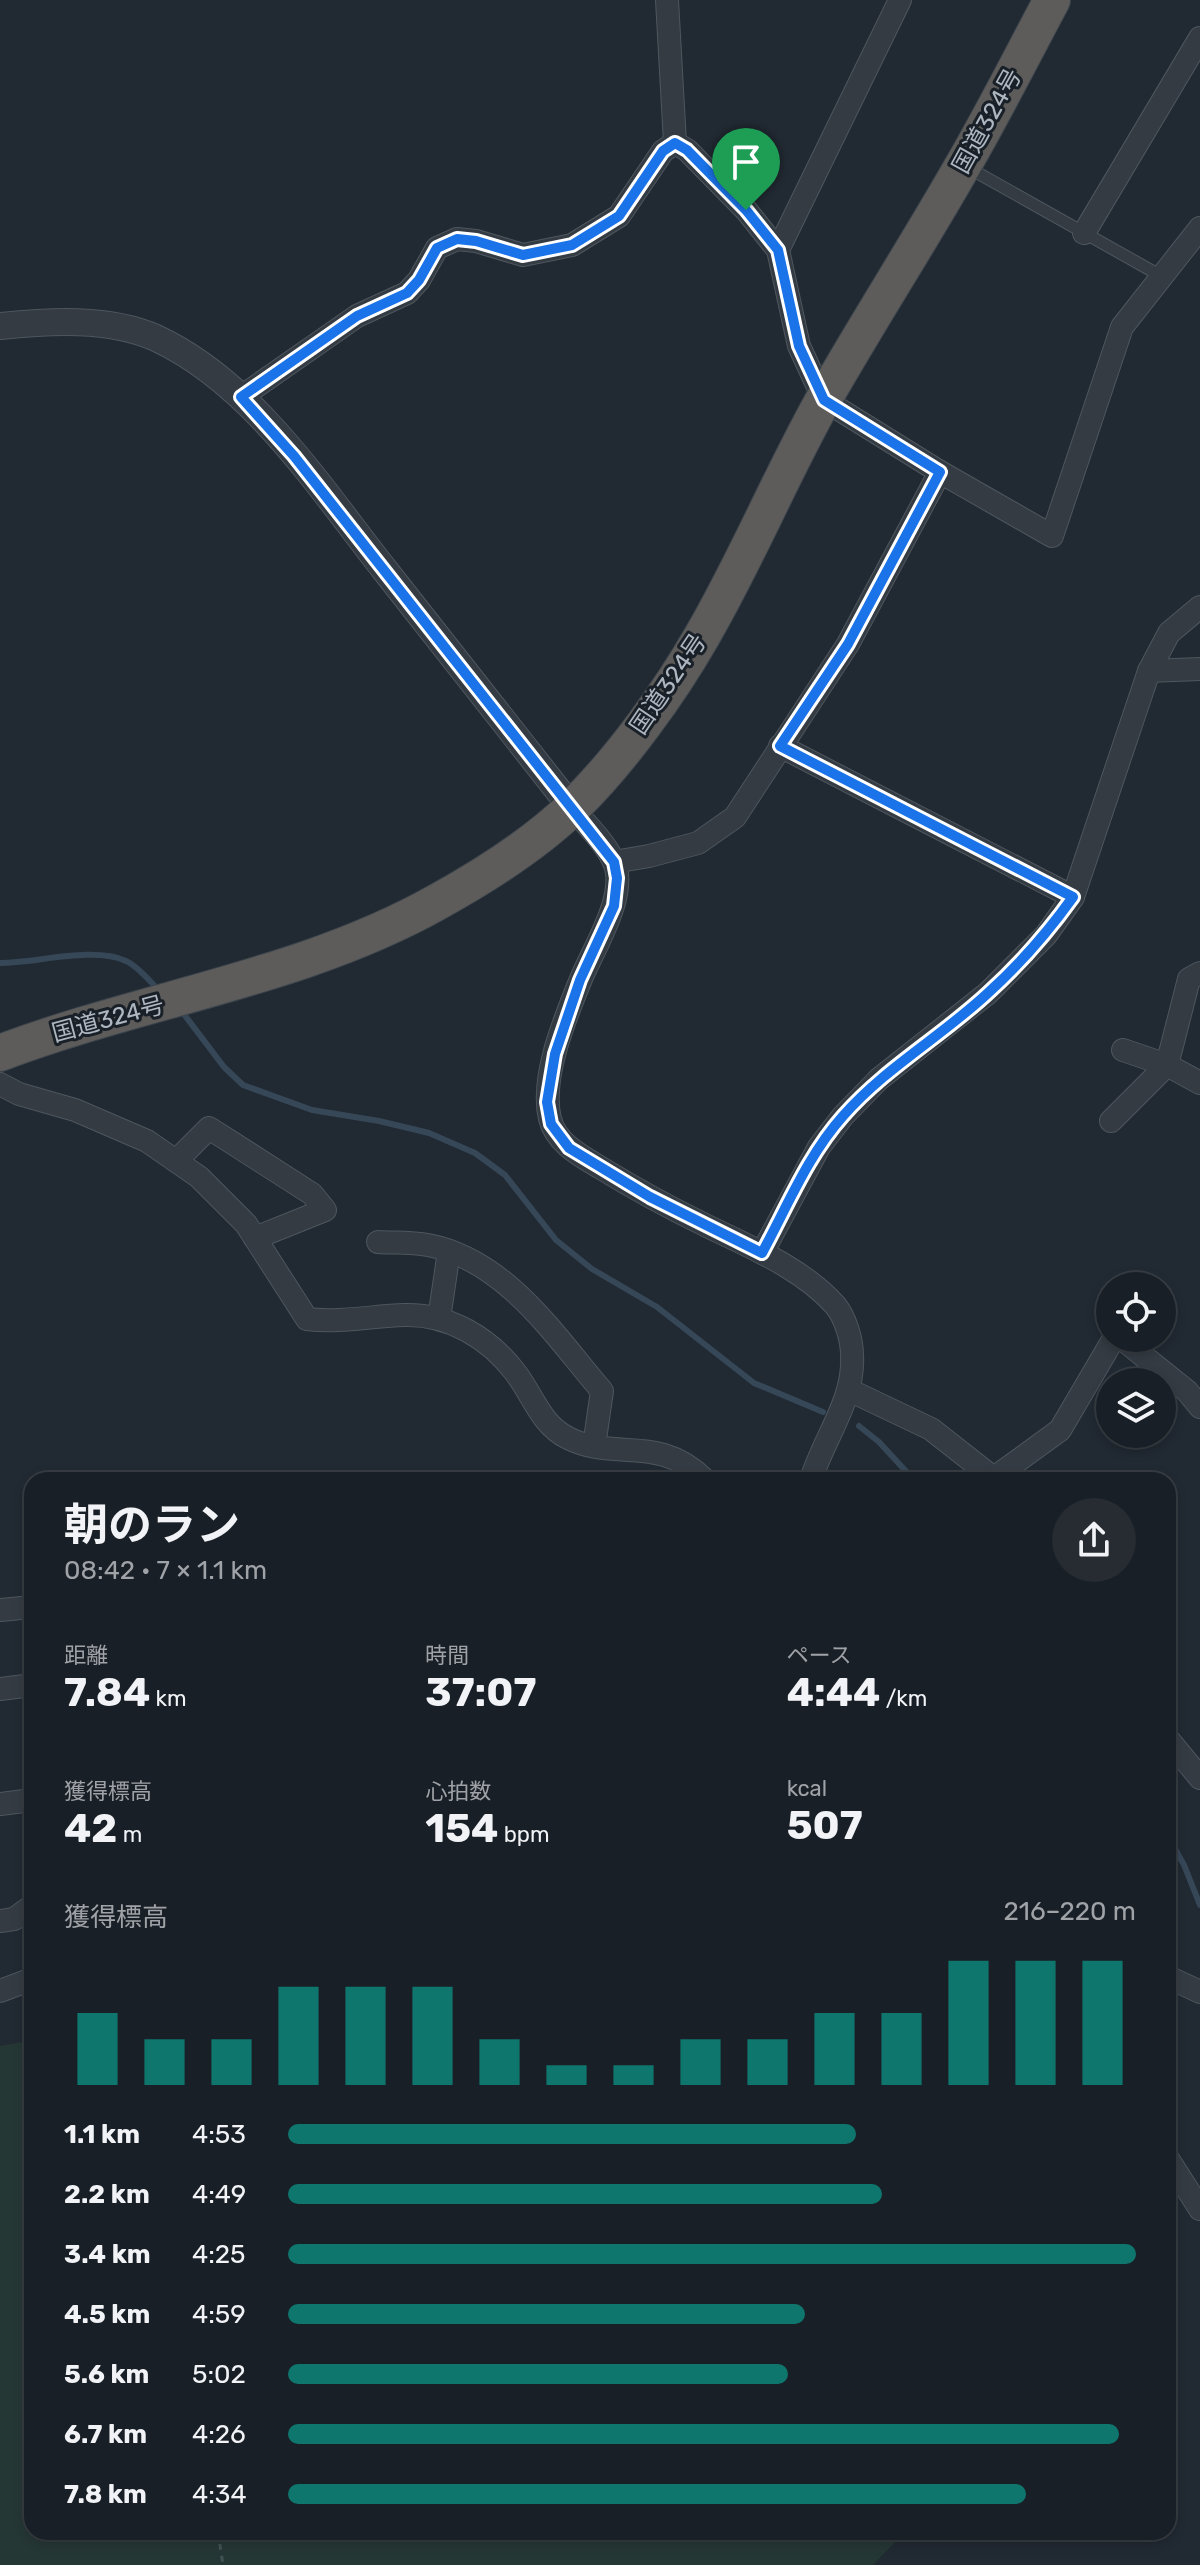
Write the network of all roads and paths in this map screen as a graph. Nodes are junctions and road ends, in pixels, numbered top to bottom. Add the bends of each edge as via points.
1 (667, 0) edge
2 (1052, 0) edge
3 (895, 1) edge
4 (1200, 38) edge
5 (675, 143) junction
6 (963, 165) junction
7 (1200, 228) edge
8 (1084, 233) junction
9 (778, 250) junction
10 (1161, 276) junction
11 (0, 326) edge
12 (241, 397) junction
13 (824, 400) junction
14 (940, 472) junction
15 (1200, 607) edge
16 (1200, 669) edge
17 (1149, 671) junction
18 (780, 746) junction
19 (572, 808) junction
20 (614, 862) junction
21 (1073, 897) junction
22 (1200, 973) edge
23 (1123, 1050) dead end
24 (0, 1053) edge
25 (1167, 1065) junction
26 (1200, 1083) edge
27 (0, 1084) edge
28 (1111, 1121) dead end
29 (176, 1161) junction
30 (255, 1238) junction
31 (378, 1242) dead end
32 (449, 1251) junction
33 (762, 1253) junction
34 (439, 1319) junction
35 (1106, 1352) edge
36 (1138, 1352) edge
37 (849, 1390) junction
38 (1200, 1407) edge
39 (594, 1446) junction
40 (695, 1472) edge
41 (814, 1472) edge
42 (986, 1472) edge
43 (1004, 1472) edge
44 (24, 1608) edge
45 (0, 1610) edge
46 (24, 1686) edge
47 (0, 1689) edge
48 (1176, 1749) edge
49 (1200, 1778) edge
50 (24, 1801) edge
51 (0, 1804) edge
52 (24, 1912) edge
53 (0, 1921) edge
54 (1176, 1981) edge
55 (24, 1982) edge
56 (0, 1991) edge
57 (1200, 1992) edge
58 (1176, 2172) edge
59 (1200, 2209) edge
60 (219, 2540) edge
61 (223, 2565) edge

1 - 5 street
2 - 6 highway, 国道324号
3 - 9 street
4 - 8 street
5 - 9 street via 746,210
5 - 12 street via 663,151 619,216 572,245 523,255 457,239 437,248 407,293 357,316
6 - 8 lane
6 - 13 highway, 国道324号
7 - 10 street
8 - 10 lane
9 - 13 street via 799,346
10 - 14 street via 1122,327 1052,536
11 - 12 street via 49,321 102,324 152,336 191,356
12 - 19 street via 294,456
13 - 14 street
13 - 19 highway, 国道324号 via 702,636 605,773
14 - 18 street via 848,644
15 - 17 street via 1169,633
16 - 17 street
17 - 21 street
18 - 20 street via 735,817 723,826 698,843
18 - 21 street
19 - 20 street
19 - 24 highway, 国道324号 via 438,902 362,938 215,989 65,1028
20 - 33 street via 614,906 580,980 555,1054 547,1102 551,1124 569,1148 650,1197
21 - 33 street via 1046,935 988,993 879,1079 843,1116 819,1147
22 - 25 street via 1189,979
23 - 25 street
25 - 26 street
25 - 28 street
27 - 29 street via 147,1141
29 - 30 street via 199,1177
29 - 30 street via 209,1128 312,1194 325,1210
30 - 34 street via 307,1319
31 - 32 street
32 - 34 street
32 - 39 street via 493,1274 525,1301 602,1391
33 - 37 street via 813,1284 837,1307 853,1356
34 - 39 street via 481,1337 515,1372 552,1429
35 - 43 street via 1060,1430
36 - 38 street
37 - 41 street
37 - 42 street via 931,1429
39 - 40 street via 657,1451
44 - 45 street
46 - 47 street
48 - 49 street
50 - 51 street
52 - 53 street
54 - 57 street
55 - 56 street
58 - 59 street
60 - 61 path

